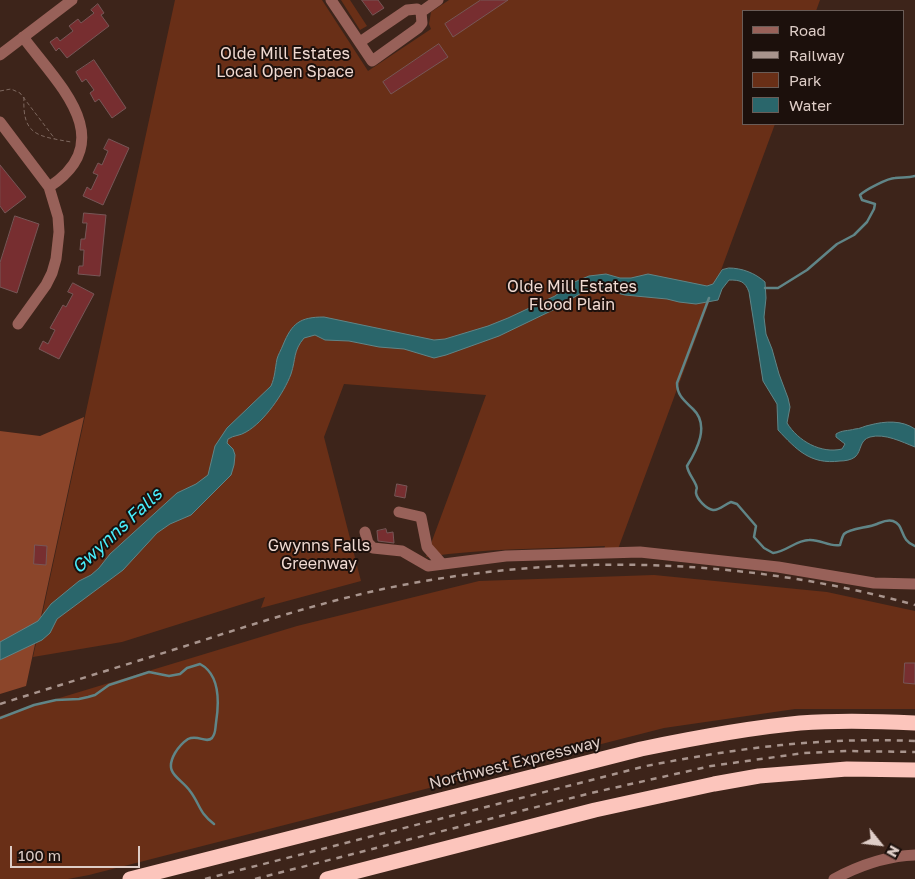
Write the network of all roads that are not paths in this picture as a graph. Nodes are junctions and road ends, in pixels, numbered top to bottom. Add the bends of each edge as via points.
1 (72, 0) edge
2 (332, 0) edge
3 (438, 0) edge
4 (420, 12) junction
5 (23, 37) junction
6 (360, 42) junction
7 (0, 54) edge
8 (0, 122) edge
9 (49, 187) junction
10 (18, 324) dead end
11 (399, 512) dead end
12 (365, 532) dead end
13 (442, 564) junction
14 (915, 584) edge
15 (915, 723) edge
16 (915, 770) edge
17 (915, 855) edge
18 (130, 879) edge
19 (327, 879) edge
20 (834, 879) edge

1 - 5 street
2 - 6 street
3 - 4 street
4 - 6 street via 417,9 407,10
4 - 6 street via 422,23 418,28 372,60
5 - 7 street
5 - 9 street via 74,105 82,127 77,158 60,180
8 - 9 street
9 - 10 street via 58,217 56,259 46,285
11 - 13 street via 421,517 427,546
12 - 13 street via 373,548 402,551 428,566
13 - 14 street via 506,556 640,552 874,583
15 - 18 highway, Northwest Expressway via 802,723 704,736 593,761
16 - 19 highway via 847,769 759,776 714,784 595,810
17 - 20 street via 878,860

